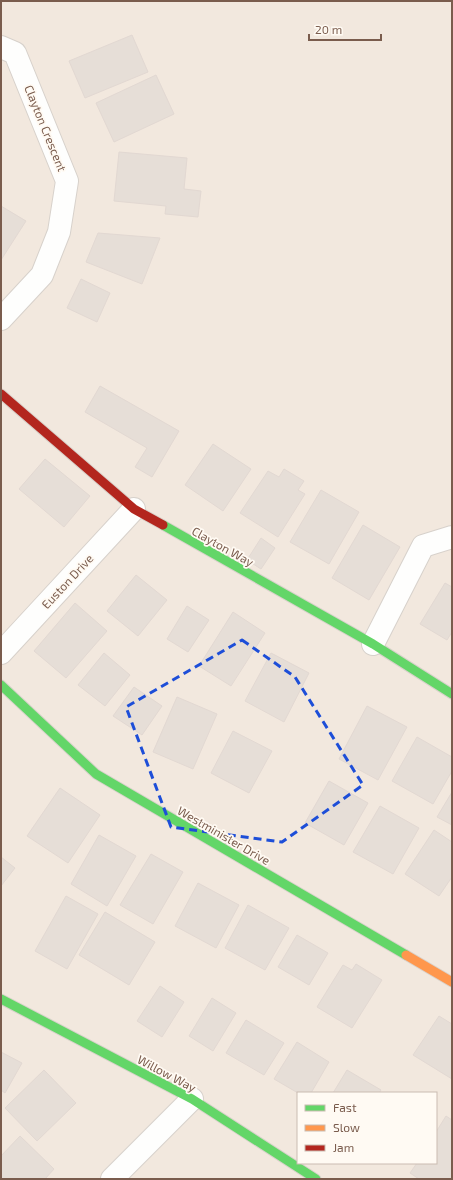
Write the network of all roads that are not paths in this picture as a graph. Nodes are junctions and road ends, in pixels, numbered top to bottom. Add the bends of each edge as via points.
1 (1, 47) edge
2 (1, 319) edge
3 (1, 394) edge
4 (134, 509) junction
5 (452, 537) edge
6 (373, 644) junction
7 (1, 653) edge
8 (1, 685) edge
9 (452, 694) edge
10 (452, 982) edge
11 (1, 999) edge
12 (192, 1100) junction
13 (112, 1179) edge
14 (316, 1179) edge

1 - 2 street, Clayton Crescent via 15,53 67,181 59,232 42,275
3 - 4 street, Clayton Way
4 - 6 street, Clayton Way
4 - 7 street, Euston Drive
5 - 6 street via 423,546
6 - 9 street, Clayton Way
8 - 10 street, Westminister Drive via 96,774
11 - 12 street, Willow Way
12 - 13 street
12 - 14 street, Willow Way

